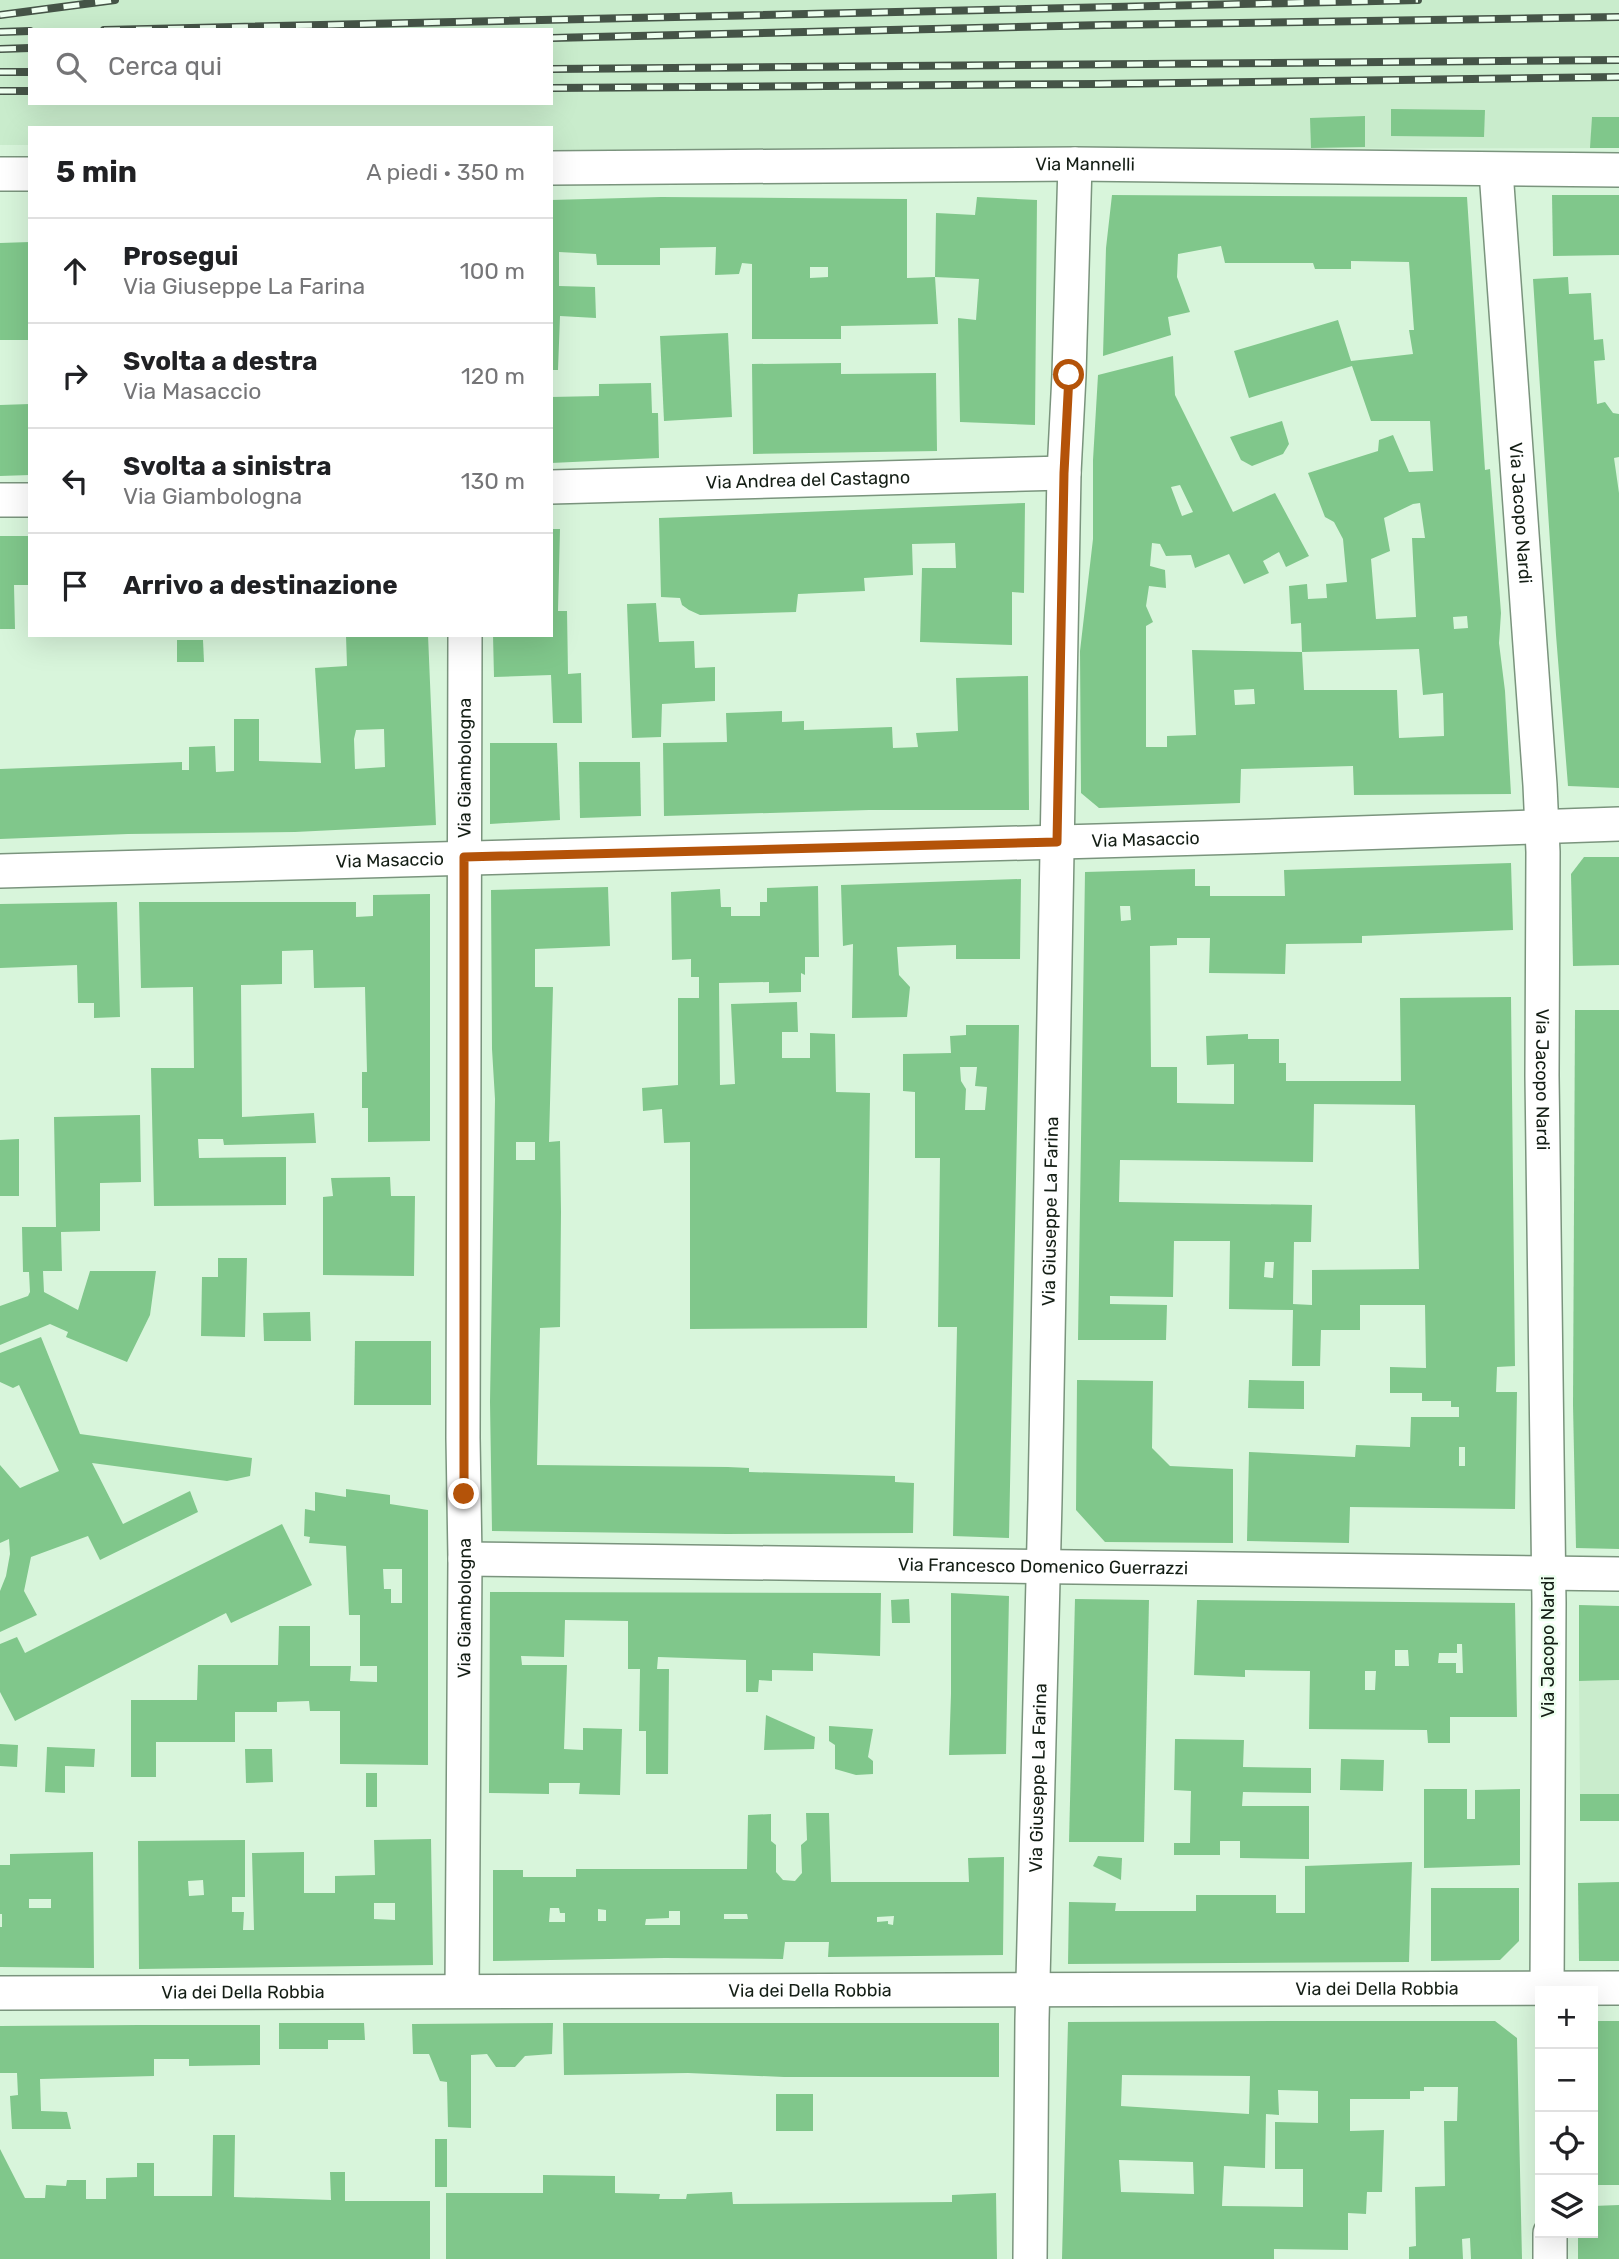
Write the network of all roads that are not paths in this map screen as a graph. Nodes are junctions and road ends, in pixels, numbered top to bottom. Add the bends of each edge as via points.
1 (1075, 164) junction
2 (553, 168) edge
3 (1619, 170) edge
4 (1496, 171) junction
5 (0, 174) edge
6 (28, 174) edge
7 (1064, 473) junction
8 (553, 486) edge
9 (0, 500) edge
10 (28, 500) edge
11 (465, 637) edge
12 (1619, 824) edge
13 (1542, 826) junction
14 (1057, 842) junction
15 (464, 857) junction
16 (0, 871) edge
17 (465, 1559) junction
18 (1044, 1565) junction
19 (1547, 1573) junction
20 (1619, 1574) edge
21 (1547, 1986) edge
22 (1535, 1989) edge
23 (1598, 1989) edge
24 (1619, 1989) edge
25 (461, 1991) junction
26 (1033, 1991) junction
27 (0, 1993) edge
28 (1550, 2238) edge
29 (1030, 2259) edge
30 (1550, 2259) edge

1 - 2 street, Via Mannelli
1 - 4 street, Via Mannelli
1 - 7 street, Via Giuseppe La Farina
3 - 4 street, Via Mannelli
4 - 13 street, Via Jacopo Nardi
5 - 6 street
7 - 8 street, Via Andrea del Castagno
7 - 14 street, Via Giuseppe La Farina
9 - 10 street
11 - 15 street, Via Giambologna
12 - 13 street, Via Masaccio
13 - 14 street, Via Masaccio
13 - 19 street, Via Jacopo Nardi
14 - 15 street, Via Masaccio
14 - 18 street, Via Giuseppe La Farina
15 - 16 street, Via Masaccio
15 - 17 street, Via Giambologna
17 - 18 street, Via Francesco Domenico Guerrazzi
17 - 25 street, Via Giambologna
18 - 19 street, Via Francesco Domenico Guerrazzi
18 - 26 street, Via Giuseppe La Farina
19 - 20 street, Via Francesco Domenico Guerrazzi
19 - 21 street, Via Jacopo Nardi
22 - 26 street, Via dei Della Robbia
23 - 24 street, Via dei Della Robbia
25 - 26 street, Via dei Della Robbia
25 - 27 street, Via dei Della Robbia
26 - 29 street, Via Giuseppe La Farina
28 - 30 street

